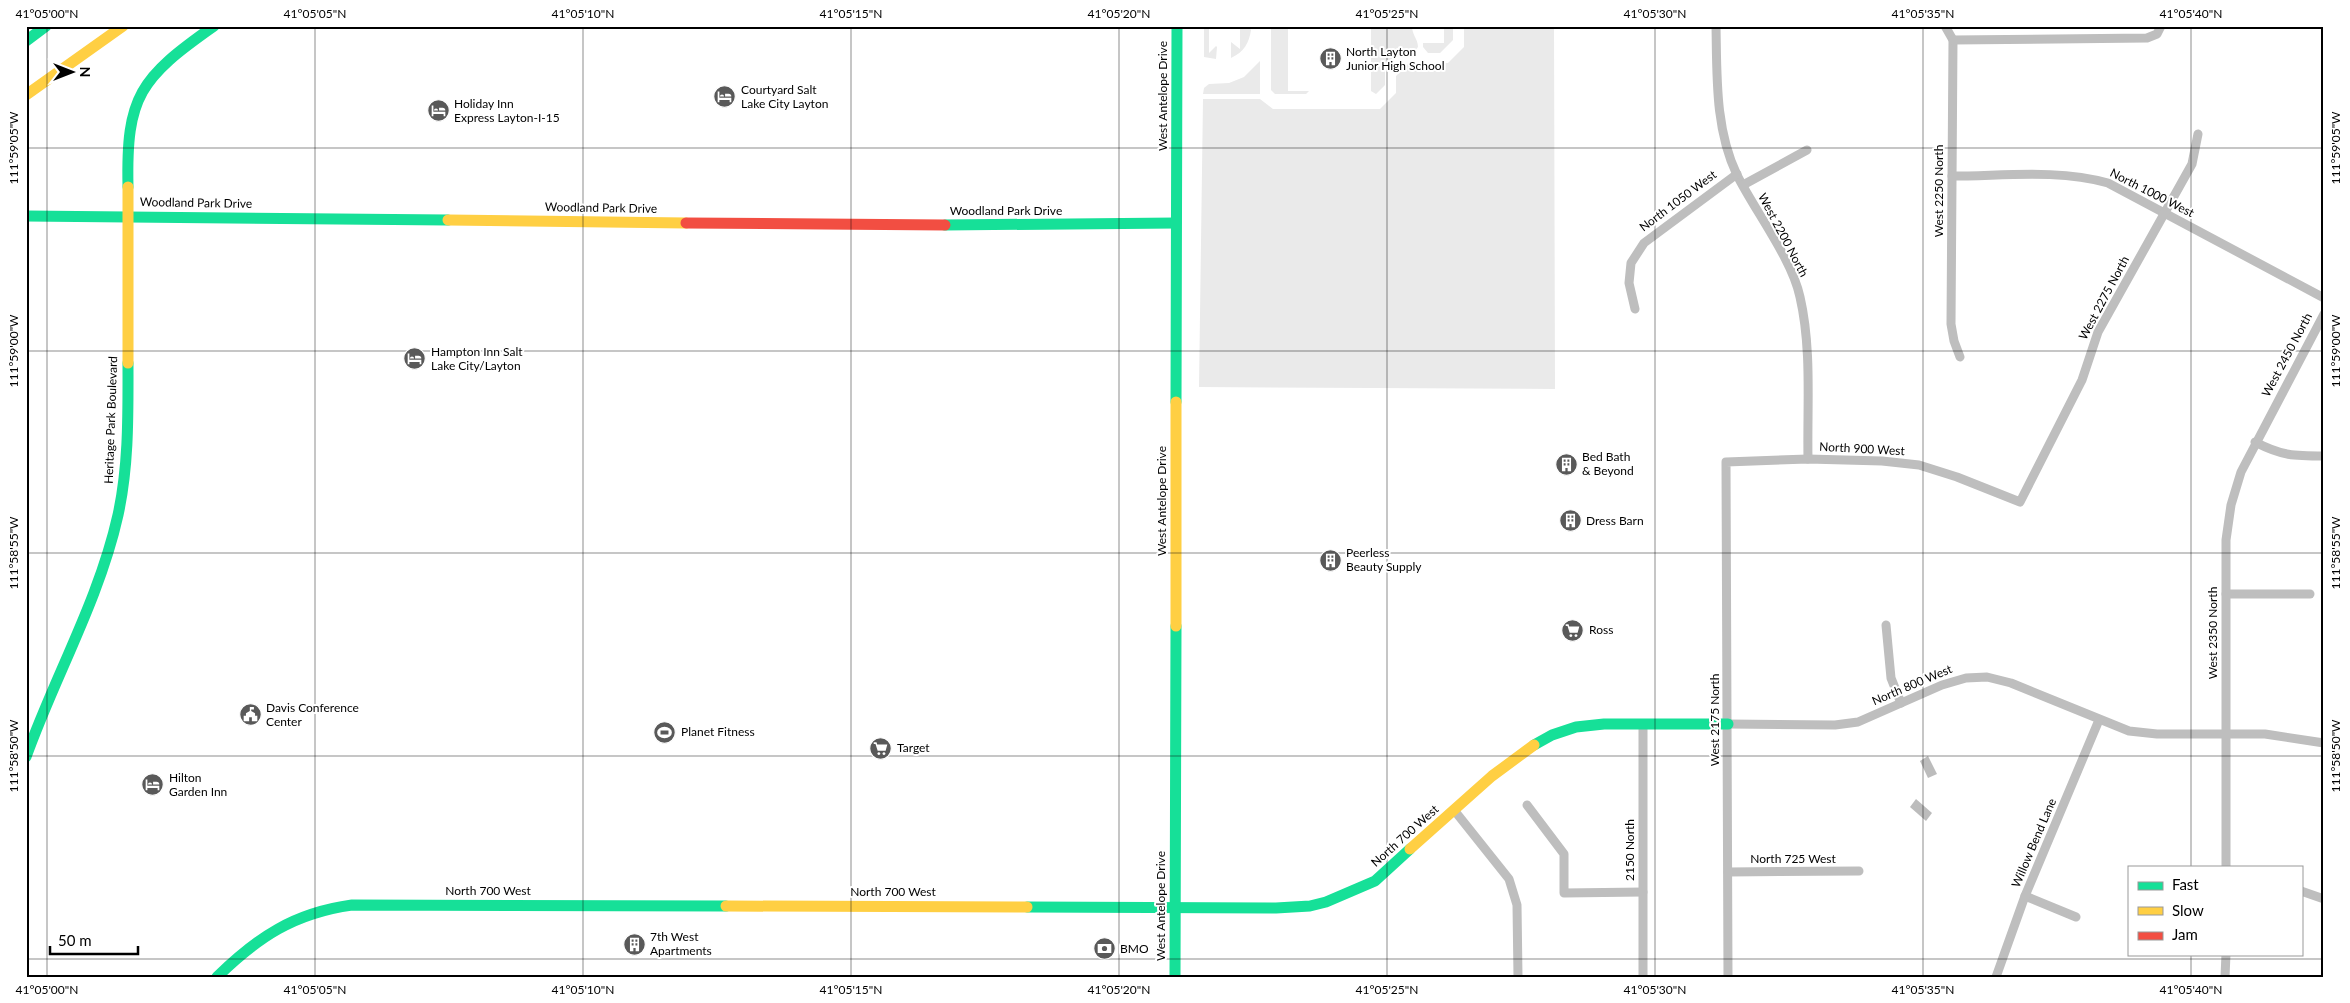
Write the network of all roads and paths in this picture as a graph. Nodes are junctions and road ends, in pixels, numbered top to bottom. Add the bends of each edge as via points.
1 (46, 26) edge
2 (123, 26) edge
3 (214, 26) edge
4 (1177, 26) edge
5 (1716, 26) edge
6 (1945, 26) edge
7 (2159, 30) edge
8 (1953, 40) junction
9 (26, 41) edge
10 (26, 95) edge
11 (2198, 134) dead end
12 (1808, 150) dead end
13 (1737, 174) junction
14 (1952, 176) junction
15 (1743, 185) junction
16 (2166, 213) junction
17 (26, 216) edge
18 (129, 216) junction
19 (1176, 223) junction
20 (2324, 298) edge
21 (1636, 309) dead end
22 (2324, 314) edge
23 (1960, 357) dead end
24 (2272, 409) joint
25 (2255, 442) junction
26 (2324, 456) edge
27 (1808, 460) junction
28 (1726, 462) joint
29 (2020, 502) joint
30 (2226, 594) junction
31 (2310, 594) dead end
32 (1886, 625) dead end
33 (1900, 703) junction
34 (2099, 720) junction
35 (1643, 724) junction
36 (1728, 724) junction
37 (2226, 734) junction
38 (2324, 743) edge
39 (1534, 744) joint
40 (26, 758) edge
41 (1527, 805) dead end
42 (1454, 810) junction
43 (2226, 866) edge
44 (1859, 871) dead end
45 (1728, 872) junction
46 (2302, 891) edge
47 (1643, 892) junction
48 (2025, 896) junction
49 (2324, 899) edge
50 (1176, 907) junction
51 (2076, 917) dead end
52 (2226, 956) edge
53 (217, 977) edge
54 (1175, 977) edge
55 (1518, 977) edge
56 (1643, 977) edge
57 (1728, 977) edge
58 (1996, 977) edge
59 (2226, 977) edge

1 - 9 main road
2 - 10 main road
3 - 18 main road, Heritage Park Boulevard via 167,60 145,86 135,106 129,132
4 - 19 main road, West Antelope Drive
5 - 13 street, West 2200 North via 1720,116 1726,147
6 - 8 street
7 - 8 street via 2147,38
8 - 14 street, West 2250 North
11 - 16 street, West 2275 North via 2192,164
12 - 15 street
13 - 15 street, West 2200 North
13 - 21 street, North 1050 West via 1644,243 1631,263 1629,283
14 - 16 street, North 1000 West via 2089,178 2108,183
14 - 23 street, West 2250 North via 1950,324
15 - 27 street, West 2200 North via 1800,295 1807,342
16 - 20 street, North 1000 West
16 - 29 street, West 2275 North via 2098,332 2082,380
17 - 18 main road, Woodland Park Drive
18 - 19 main road, Woodland Park Drive via 1001,226
18 - 40 main road, Heritage Park Boulevard via 126,449 116,527 85,620 39,719
19 - 50 main road, West Antelope Drive
22 - 24 street, West 2450 North
24 - 25 street, West 2350 North
25 - 26 street via 2288,456
25 - 30 street, West 2350 North via 2231,505 2226,540
27 - 28 street, North 900 West
27 - 29 street, North 900 West via 1919,465
28 - 36 street, West 2175 North
30 - 31 street
30 - 37 street, West 2350 North
32 - 33 street via 1891,678
33 - 34 street, North 800 West via 1942,685 1966,678 1987,677 2010,683
33 - 36 street, North 800 West via 1858,722 1836,725
34 - 37 street, North 800 West via 2142,734
34 - 48 street, Willow Bend Lane
35 - 36 main road, North 800 West
35 - 39 main road, North 800 West via 1576,727
35 - 47 street, 2150 North
36 - 45 street, West 2175 North
37 - 38 street, North 800 West via 2265,734
37 - 43 street, West 2350 North
39 - 42 main road, North 700 West
41 - 47 street via 1564,854 1564,893
42 - 50 main road, North 700 West via 1375,881 1326,902 1276,908
42 - 55 street via 1509,879 1517,905
44 - 45 street, North 725 West
45 - 57 street, West 2175 North
46 - 49 street
47 - 56 street, 2150 North
48 - 51 street
48 - 58 street, Willow Bend Lane
50 - 53 main road, North 700 West via 345,905 307,914 278,926 254,942
50 - 54 main road, West Antelope Drive
52 - 59 street

